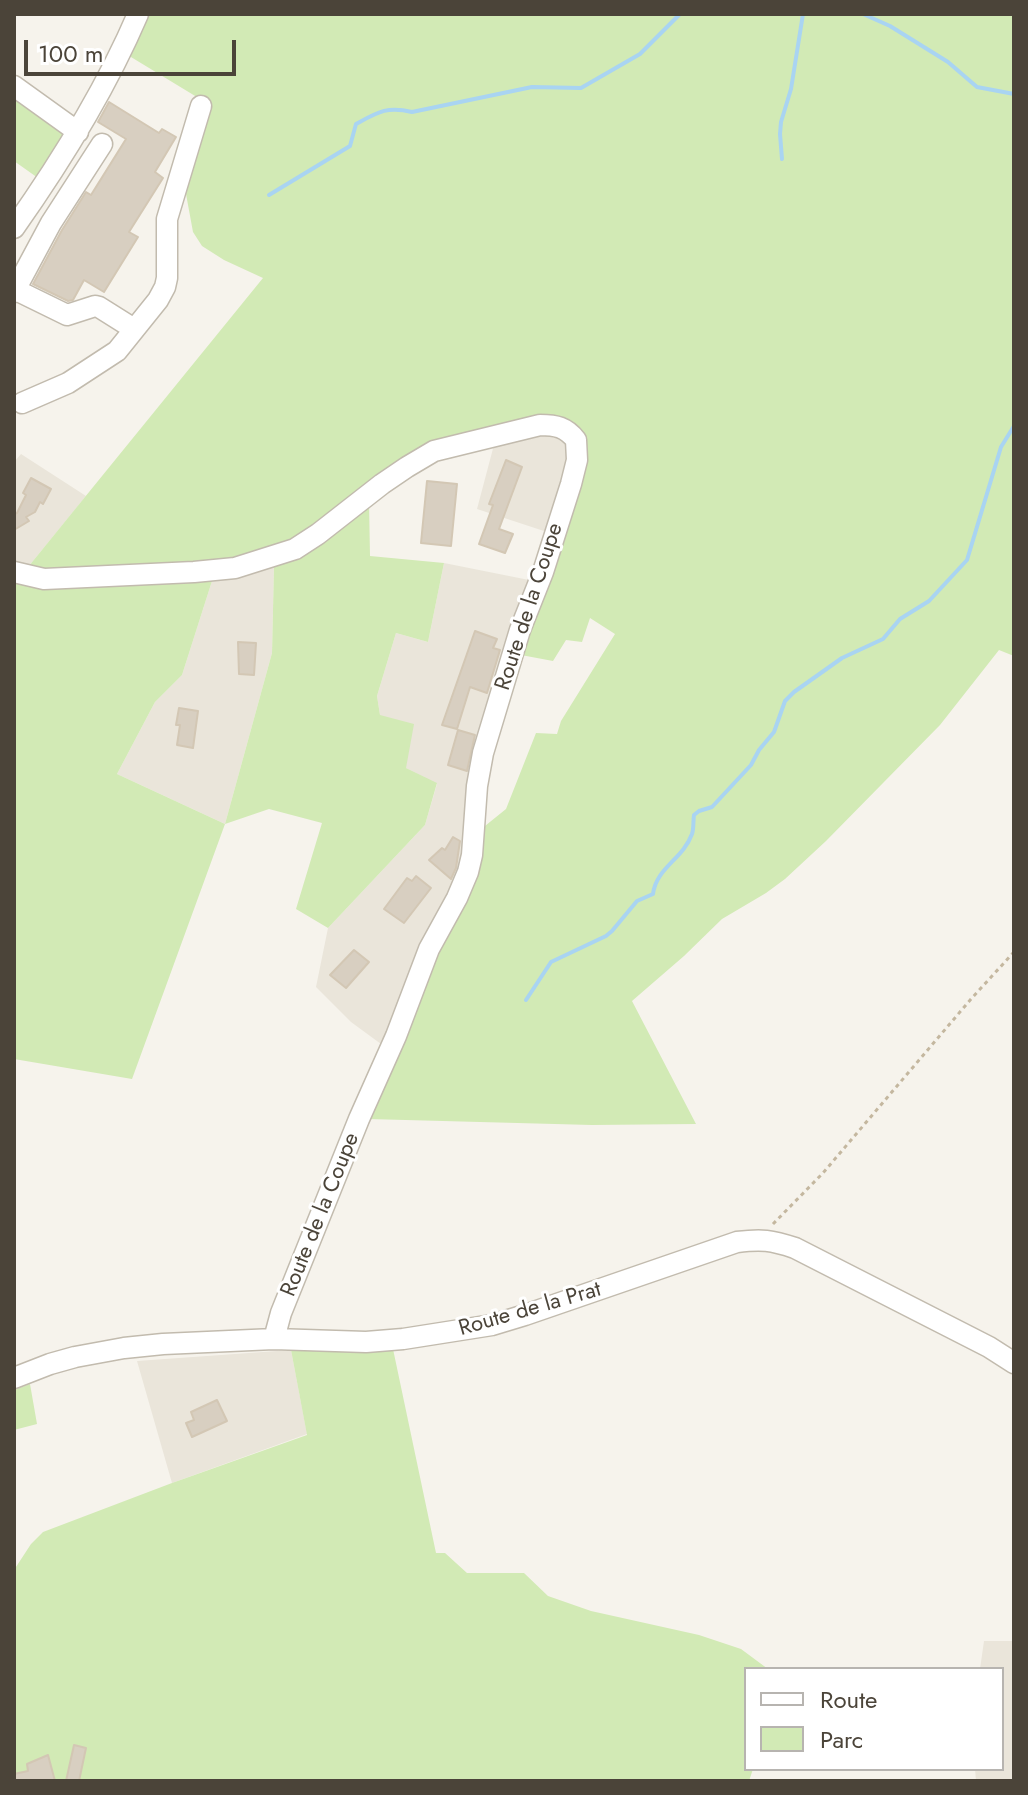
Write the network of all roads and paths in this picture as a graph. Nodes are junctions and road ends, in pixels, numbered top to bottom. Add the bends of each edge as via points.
1 (138, 14) edge
2 (14, 86) edge
3 (201, 106) dead end
4 (78, 132) junction
5 (102, 144) dead end
6 (14, 228) edge
7 (15, 291) edge
8 (134, 329) junction
9 (22, 403) dead end
10 (14, 572) edge
11 (1014, 952) edge
12 (760, 1239) junction
13 (274, 1339) junction
14 (1014, 1363) edge
15 (14, 1378) edge

1 - 4 street
2 - 4 street
3 - 8 street via 167,219 165,287
4 - 6 street
5 - 7 street
7 - 8 street via 67,315 99,307
8 - 9 street via 97,365
10 - 13 street, Route de la Coupe via 44,579 235,568 295,549 434,451 540,425 563,428 576,440 571,484 483,753 468,872 429,949
11 - 12 path
12 - 13 street, Route de la Prat via 737,1242 492,1325 366,1342
12 - 14 street, Route de la Prat via 795,1248
13 - 15 street, Route de la Prat via 124,1348 75,1357

